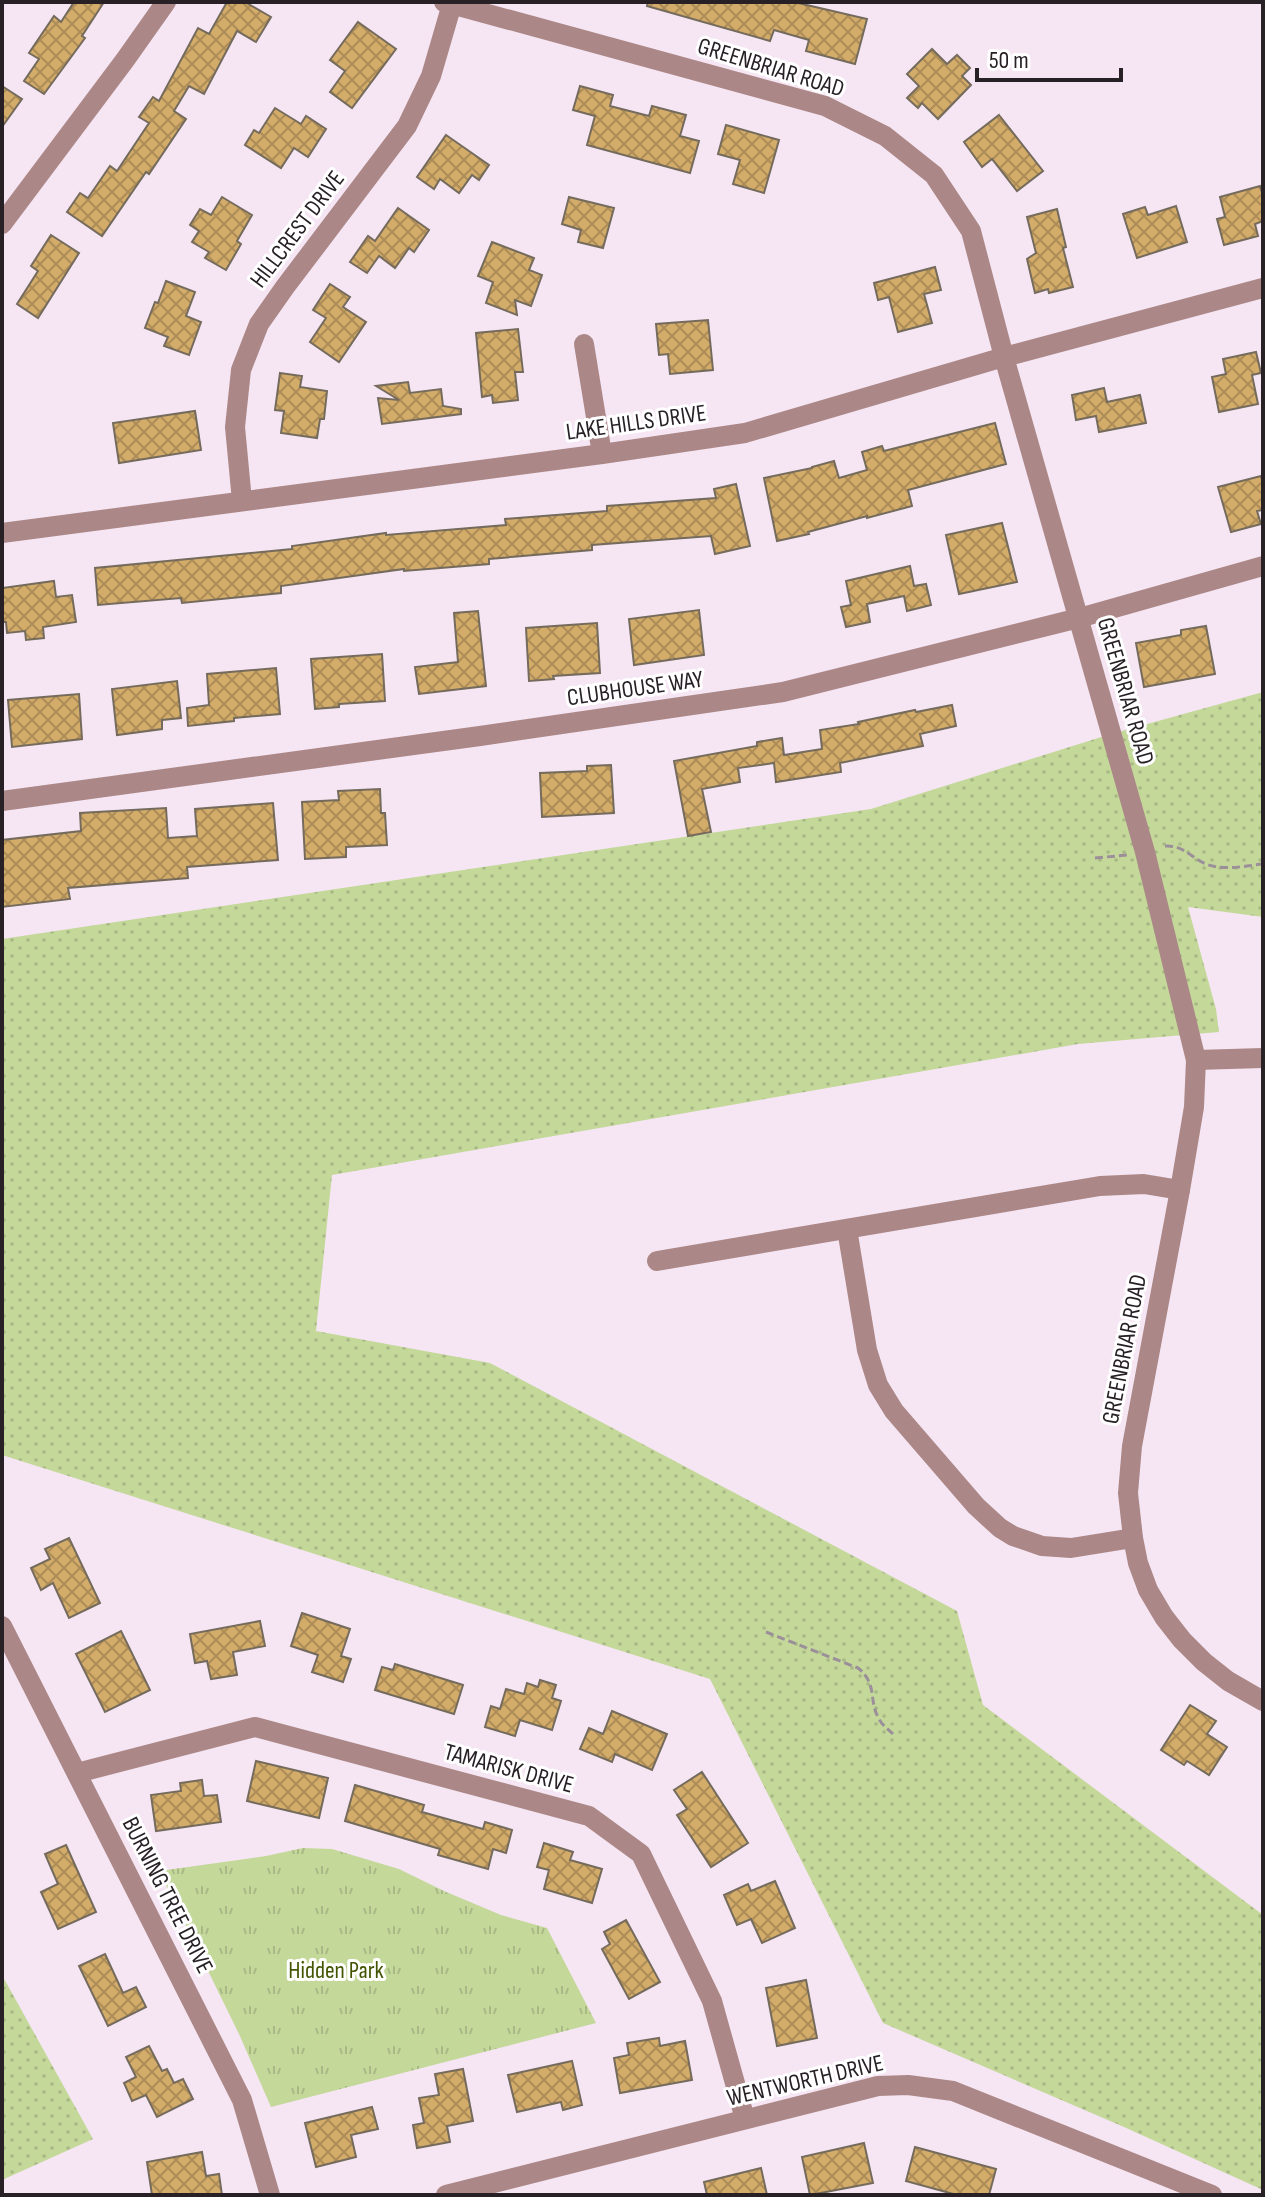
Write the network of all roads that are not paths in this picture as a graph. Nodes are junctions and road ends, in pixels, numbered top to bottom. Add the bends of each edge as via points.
1 (166, 2) edge
2 (448, 3) edge
3 (2, 224) edge
4 (1263, 288) edge
5 (584, 344) dead end
6 (1004, 357) junction
7 (602, 454) junction
8 (242, 501) junction
9 (2, 533) edge
10 (1263, 566) edge
11 (1079, 618) junction
12 (2, 801) edge
13 (1263, 1058) edge
14 (1196, 1060) junction
15 (1180, 1190) junction
16 (847, 1229) junction
17 (657, 1261) dead end
18 (1133, 1538) junction
19 (2, 1626) edge
20 (1263, 1701) edge
21 (77, 1773) junction
22 (745, 2119) junction
23 (270, 2195) edge
24 (446, 2195) edge
25 (1212, 2195) edge

1 - 3 street
2 - 6 street, GREENBRIAR ROAD via 825,106 885,136 934,175 971,231
2 - 8 street, HILLCREST DRIVE via 431,76 407,126 259,324 241,370 235,427
4 - 6 street, LAKE HILLS DRIVE
5 - 7 street
6 - 7 street, LAKE HILLS DRIVE via 745,433
6 - 11 street, GREENBRIAR ROAD
7 - 8 street, LAKE HILLS DRIVE
8 - 9 street, LAKE HILLS DRIVE
10 - 11 street, CLUBHOUSE WAY
11 - 12 street, CLUBHOUSE WAY via 783,692
11 - 14 street, GREENBRIAR ROAD
13 - 14 street
14 - 15 street, GREENBRIAR ROAD
15 - 16 street via 1144,1184 1100,1186
15 - 18 street, GREENBRIAR ROAD via 1132,1446 1128,1493
16 - 17 street
16 - 18 street via 878,1385 976,1506 1013,1536 1042,1546 1071,1548
18 - 20 street, GREENBRIAR ROAD via 1148,1590 1182,1640 1228,1681
19 - 21 street, BURNING TREE DRIVE
21 - 22 street, TAMARISK DRIVE via 255,1727 589,1816 641,1854 712,2001
21 - 23 street, BURNING TREE DRIVE via 242,2100
22 - 24 street, WENTWORTH DRIVE
22 - 25 street, WENTWORTH DRIVE via 878,2086 953,2091

